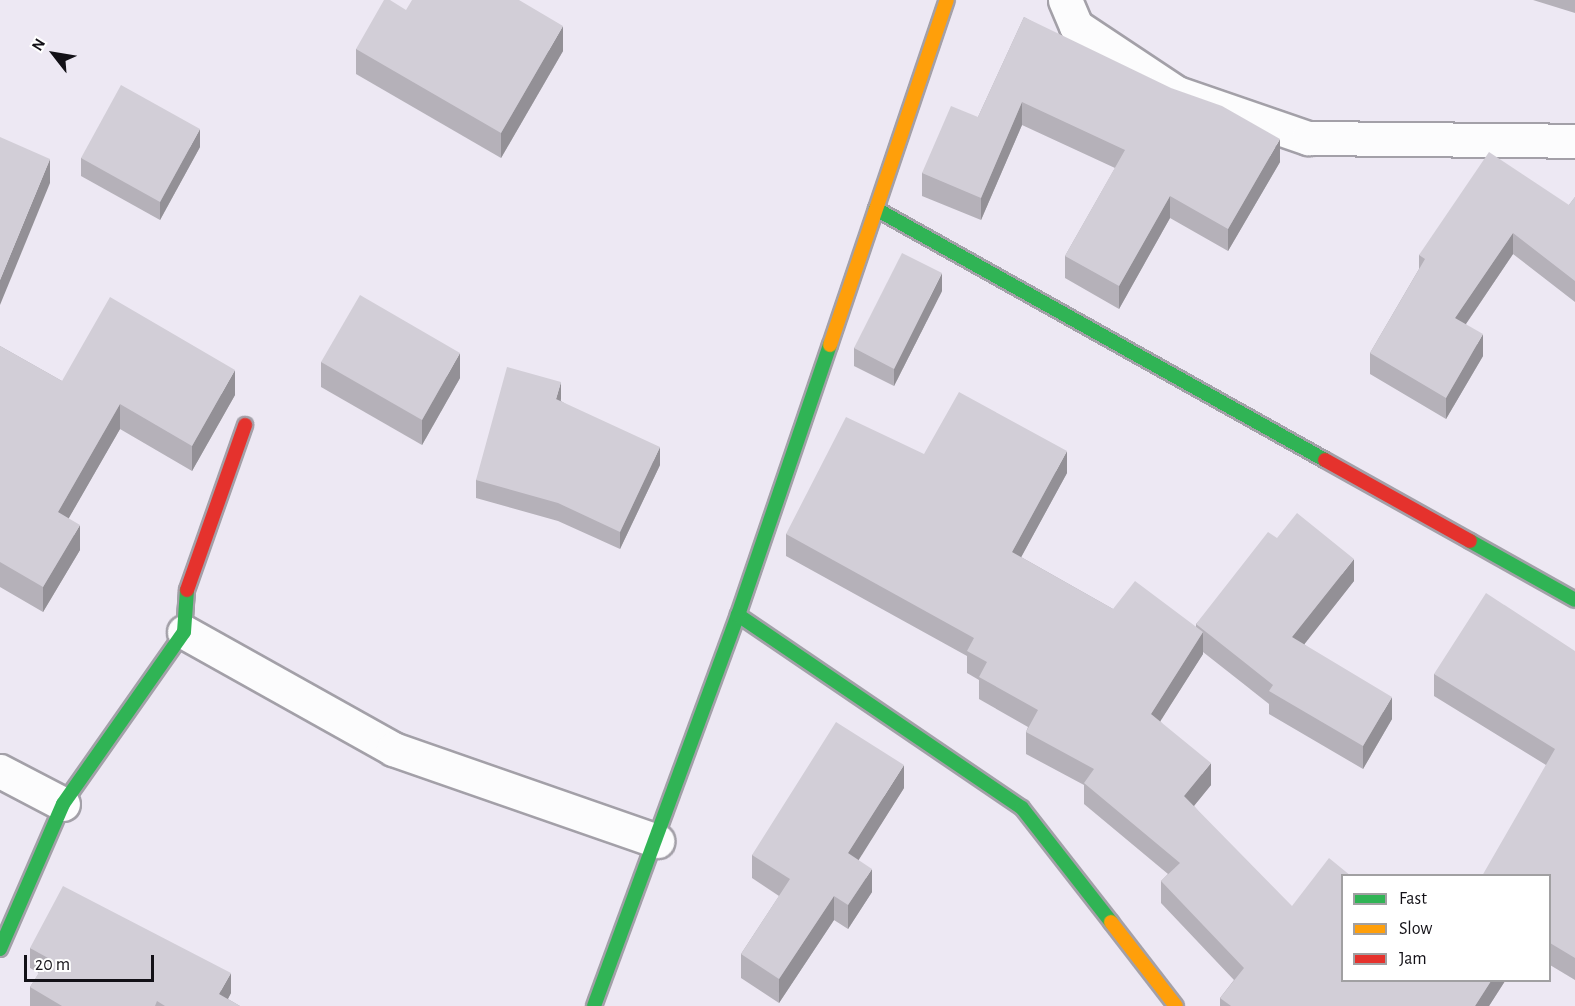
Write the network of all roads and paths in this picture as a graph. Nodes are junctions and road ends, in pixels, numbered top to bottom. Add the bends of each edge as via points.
1 (947, 0) edge
2 (1065, 0) edge
3 (1575, 141) edge
4 (876, 209) junction
5 (245, 425) dead end
6 (1575, 600) edge
7 (738, 615) junction
8 (184, 632) junction
9 (0, 771) edge
10 (63, 804) junction
11 (657, 842) junction
12 (0, 949) edge
13 (594, 1006) edge
14 (1176, 1006) edge

1 - 4 street
2 - 3 street via 1076,26 1177,93 1308,138
4 - 6 street
4 - 7 street
5 - 8 street via 187,589
7 - 11 street
7 - 14 street via 1022,808
8 - 10 street
8 - 11 street via 393,748
9 - 10 street
10 - 12 street
11 - 13 street

